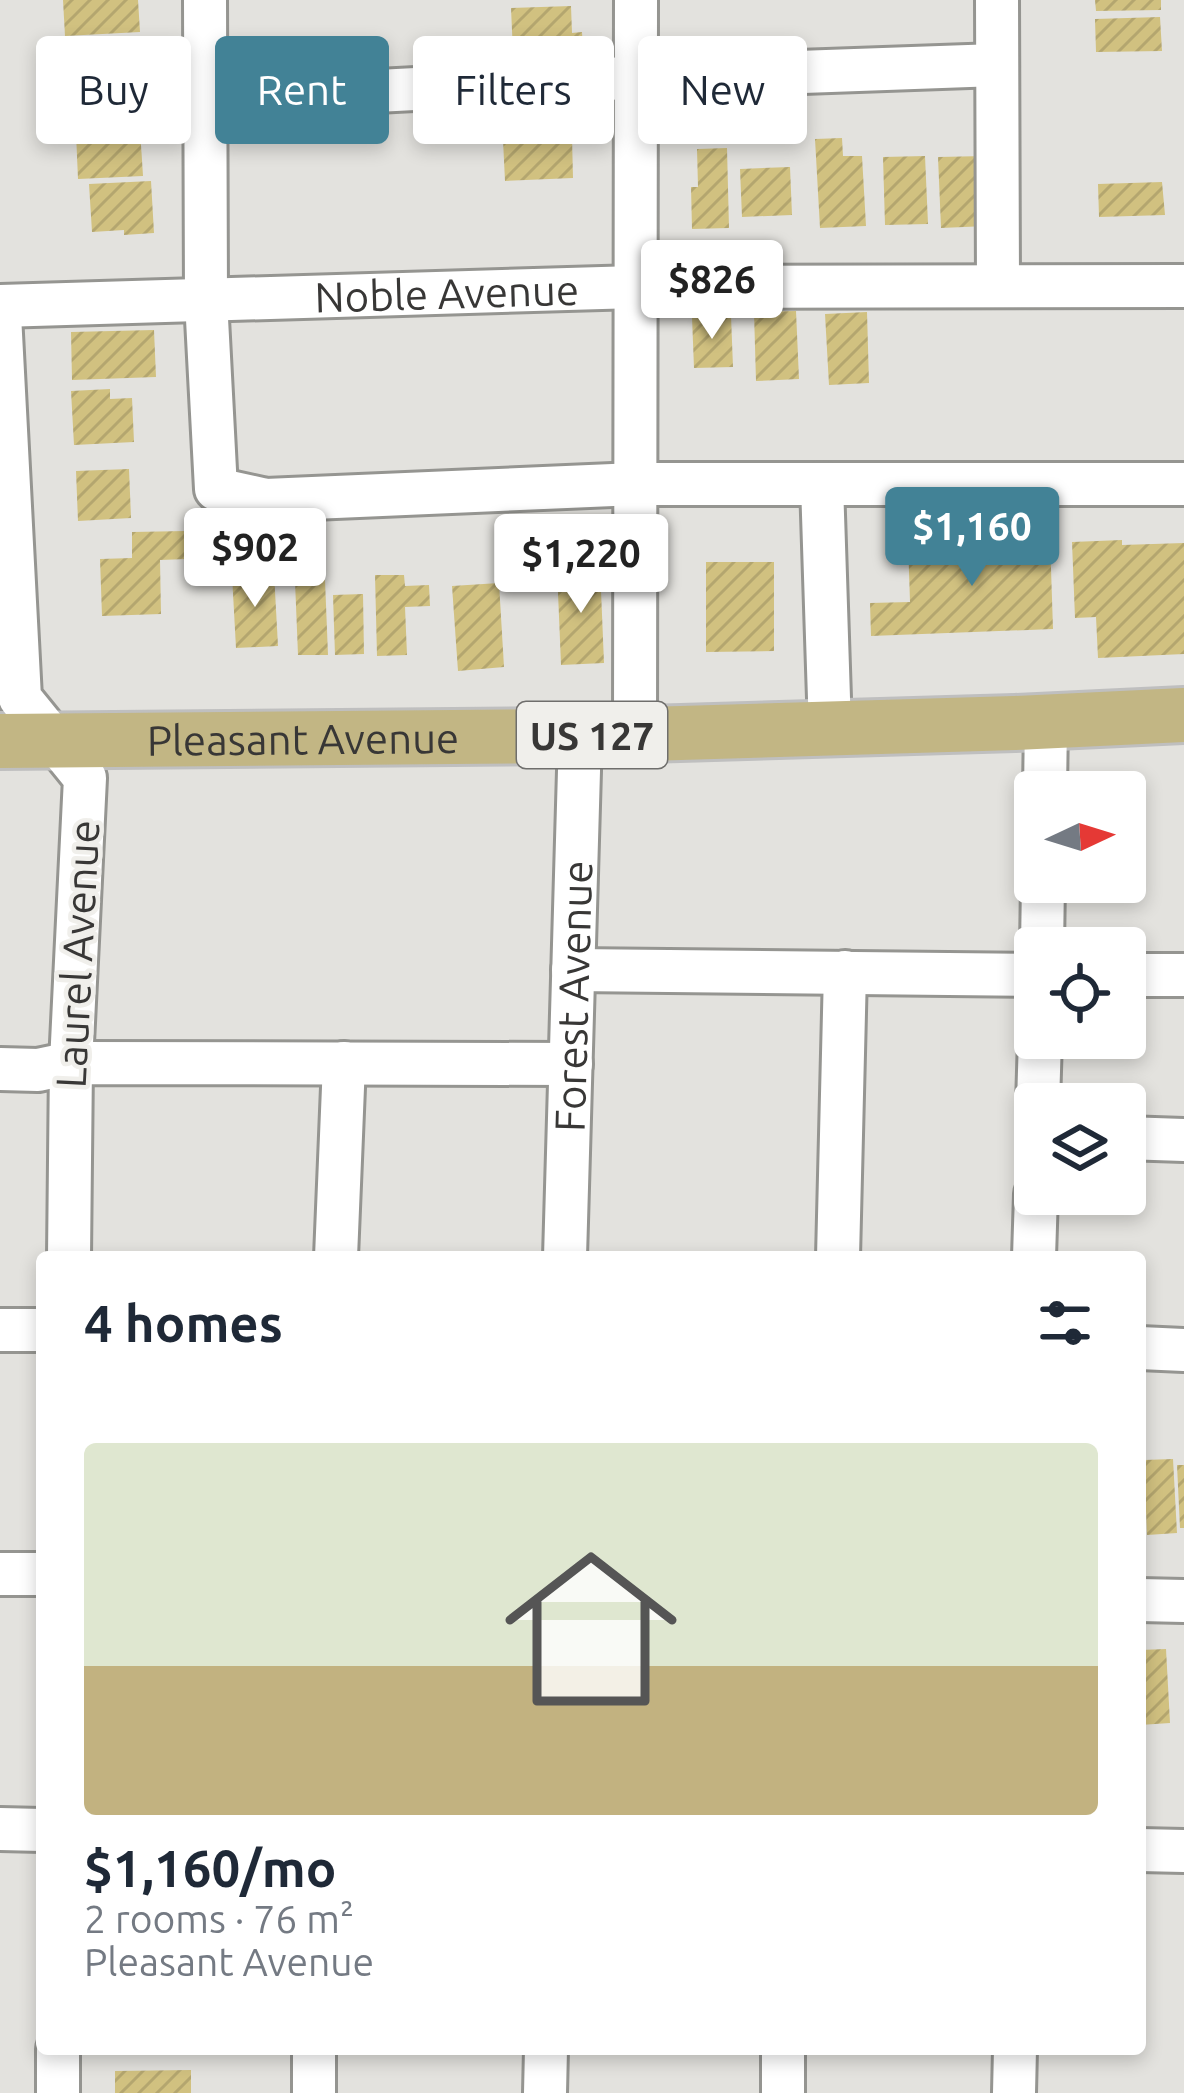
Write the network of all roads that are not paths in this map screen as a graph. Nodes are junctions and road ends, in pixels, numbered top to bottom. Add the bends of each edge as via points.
1 (206, 0) edge
2 (636, 0) edge
3 (998, 0) edge
4 (998, 65) junction
5 (636, 77) junction
6 (206, 100) junction
7 (998, 286) junction
8 (1184, 286) edge
9 (636, 287) junction
10 (206, 300) junction
11 (0, 306) edge
12 (0, 316) edge
13 (636, 484) junction
14 (822, 484) junction
15 (1184, 484) edge
16 (1184, 715) edge
17 (1046, 722) junction
18 (830, 729) junction
19 (634, 734) junction
20 (580, 736) junction
21 (0, 741) edge
22 (56, 742) junction
23 (1045, 771) edge
24 (573, 970) junction
25 (844, 972) junction
26 (1014, 975) edge
27 (1146, 975) edge
28 (1184, 975) edge
29 (71, 1063) junction
30 (344, 1064) junction
31 (571, 1064) junction
32 (0, 1069) edge
33 (1146, 1139) edge
34 (1184, 1140) edge
35 (1035, 1215) edge
36 (69, 1251) edge
37 (336, 1251) edge
38 (565, 1251) edge
39 (838, 1251) edge
40 (1034, 1251) edge
41 (0, 1330) edge
42 (36, 1330) edge
43 (1146, 1348) edge
44 (1184, 1350) edge
45 (0, 1574) edge
46 (36, 1574) edge
47 (1146, 1600) edge
48 (1184, 1601) edge
49 (0, 1828) edge
50 (36, 1830) edge
51 (1146, 1850) edge
52 (1184, 1851) edge
53 (58, 2055) edge
54 (314, 2055) edge
55 (546, 2055) edge
56 (783, 2055) edge
57 (1015, 2055) edge
58 (58, 2093) edge
59 (314, 2093) edge
60 (545, 2093) edge
61 (782, 2093) edge
62 (1014, 2093) edge

1 - 6 street
2 - 5 street
3 - 4 street
4 - 5 street
4 - 7 street
5 - 6 street
5 - 9 street
6 - 10 street
7 - 8 street, Noble Avenue
7 - 9 street, Noble Avenue
9 - 10 street, Noble Avenue
9 - 13 street
10 - 11 street, Noble Avenue
10 - 13 street via 216,490 266,500
12 - 22 street, Laurel Avenue via 20,698
13 - 14 street
13 - 19 street
14 - 15 street
14 - 18 street
16 - 17 main road, Pleasant Avenue / US 127
17 - 18 main road, Pleasant Avenue / US 127
17 - 23 street
18 - 19 main road, Pleasant Avenue / US 127
19 - 20 main road, Pleasant Avenue / US 127
20 - 22 main road, Pleasant Avenue / US 127
20 - 24 street, Forest Avenue
21 - 22 main road, Pleasant Avenue / US 127
22 - 29 street, Laurel Avenue via 86,778
24 - 25 street
24 - 31 street, Forest Avenue
25 - 26 street
25 - 39 street
27 - 28 street
29 - 30 street
29 - 32 street
29 - 36 street, Laurel Avenue
30 - 31 street
30 - 37 street
31 - 38 street, Forest Avenue
33 - 34 street
35 - 40 street
41 - 42 street
43 - 44 street
45 - 46 street
47 - 48 street
49 - 50 street
51 - 52 street
53 - 58 street
54 - 59 street
55 - 60 street
56 - 61 street
57 - 62 street

